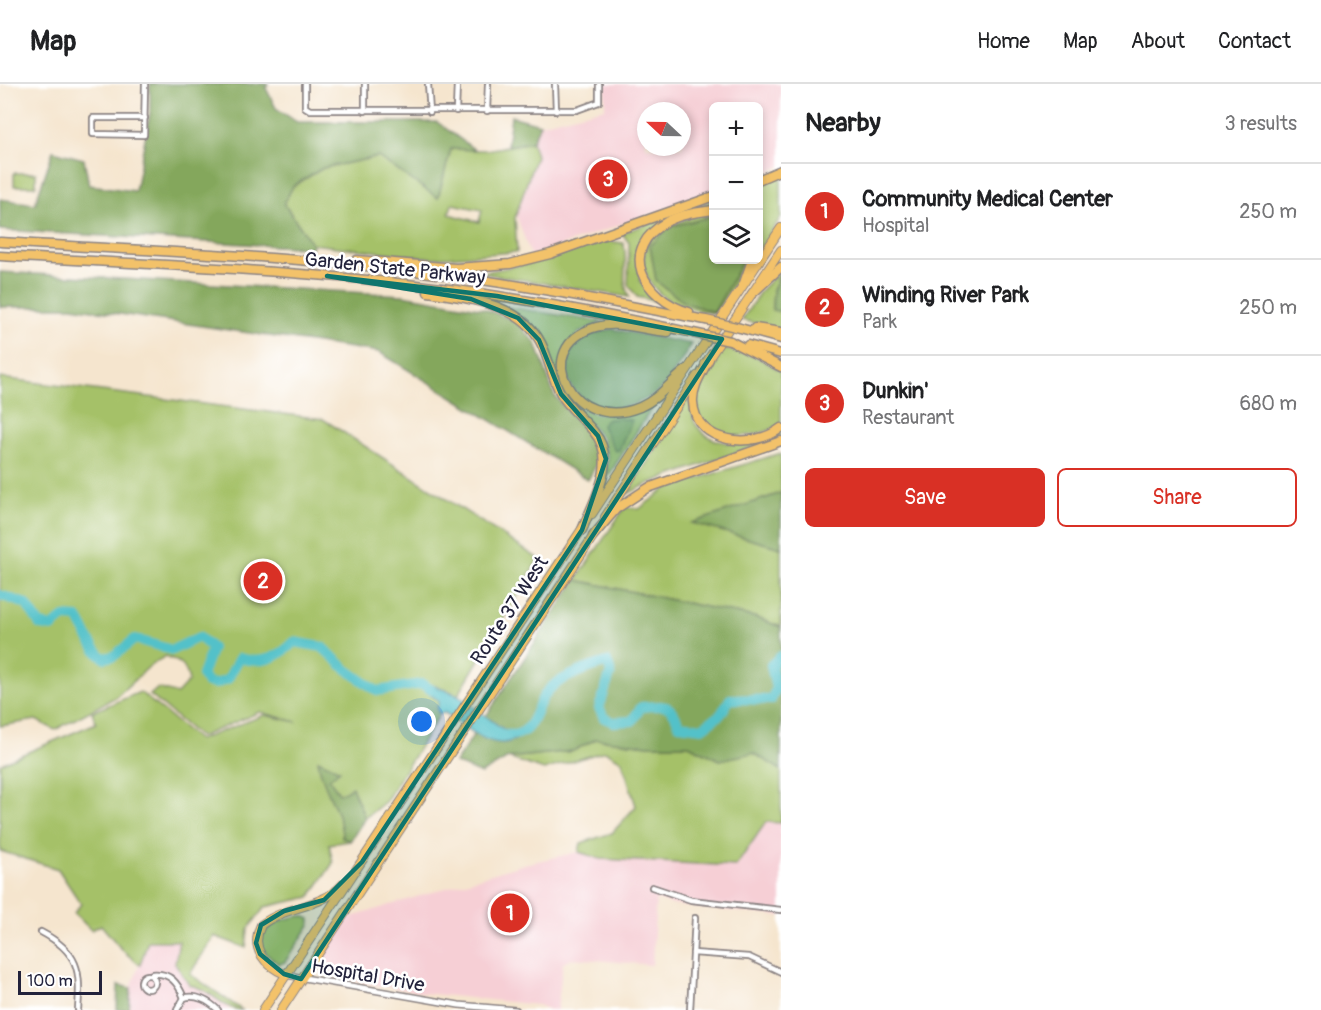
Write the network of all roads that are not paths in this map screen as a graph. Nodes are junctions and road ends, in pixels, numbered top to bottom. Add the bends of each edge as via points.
1 (145, 84) edge
2 (305, 84) edge
3 (365, 84) edge
4 (428, 84) edge
5 (457, 84) edge
6 (488, 84) edge
7 (555, 84) edge
8 (599, 84) edge
9 (365, 111) junction
10 (456, 111) junction
11 (487, 111) junction
12 (556, 111) junction
13 (430, 112) junction
14 (145, 118) junction
15 (781, 170) edge
16 (763, 178) edge
17 (709, 198) edge
18 (709, 211) edge
19 (781, 228) edge
20 (0, 242) edge
21 (781, 250) edge
22 (236, 255) junction
23 (0, 256) edge
24 (751, 264) edge
25 (781, 267) edge
26 (327, 276) junction
27 (744, 283) junction
28 (752, 294) junction
29 (706, 320) junction
30 (740, 328) junction
31 (781, 332) edge
32 (693, 333) junction
33 (781, 339) edge
34 (730, 341) junction
35 (781, 354) edge
36 (709, 359) junction
37 (781, 367) edge
38 (686, 370) junction
39 (781, 428) edge
40 (781, 441) edge
41 (582, 530) junction
42 (593, 536) junction
43 (362, 862) junction
44 (652, 887) dead end
45 (781, 910) edge
46 (695, 918) dead end
47 (41, 932) dead end
48 (693, 953) junction
49 (781, 972) edge
50 (152, 974) dead end
51 (287, 975) junction
52 (301, 979) junction
53 (184, 998) junction
54 (78, 1010) edge
55 (177, 1010) edge
56 (218, 1010) edge
57 (263, 1010) edge
58 (280, 1010) edge
59 (516, 1010) edge
60 (690, 1010) edge

1 - 14 street
2 - 9 street via 308,110
3 - 9 street
4 - 13 street
5 - 10 street
6 - 11 street
7 - 12 street
8 - 12 street via 599,102 577,110
9 - 13 street
10 - 11 street
10 - 13 street
11 - 12 street
14 - 14 street via 144,135 93,134 93,118
15 - 16 highway
17 - 22 highway via 544,256 498,266 441,268
18 - 29 highway via 684,215 664,224 646,241 640,259 642,275 652,291
19 - 27 highway, Route 37 West
20 - 22 highway, Garden State Parkway
21 - 28 highway, Route 37 West
22 - 29 highway, Garden State Parkway via 462,277
23 - 26 highway, Garden State Parkway
24 - 27 highway
25 - 28 highway
26 - 32 highway, Garden State Parkway via 497,296
26 - 41 highway via 476,300 529,327 542,345 561,394 596,434 604,450 603,477
27 - 38 highway, Route 37 West
28 - 36 highway, Route 37 West
29 - 30 highway, Garden State Parkway, bridge
30 - 31 highway
30 - 33 highway, Garden State Parkway
32 - 34 highway, Garden State Parkway, bridge
32 - 38 highway via 618,325 598,327 573,341 562,371 567,387 579,402 600,411 616,412 648,403
34 - 35 highway, Garden State Parkway
34 - 37 highway
36 - 39 highway via 693,396 694,414 706,430 746,440 765,437
36 - 42 highway, Route 37 West
38 - 41 highway, Route 37 West
40 - 42 highway via 648,488 616,509
41 - 43 highway, Route 37 West
42 - 52 highway, Route 37 West
43 - 51 highway, Route 37 West
43 - 51 highway via 324,900 284,911 261,925 256,943 260,954
44 - 45 street via 691,900
46 - 48 street
47 - 54 street via 60,942 75,960 80,983
48 - 49 street via 749,957
48 - 60 street
50 - 53 street via 171,977
51 - 52 street, Hospital Drive
51 - 57 highway, Route 37 West
52 - 58 highway, Route 37 West
52 - 59 street, Hospital Drive via 459,1005
53 - 55 street
53 - 56 street via 192,996

